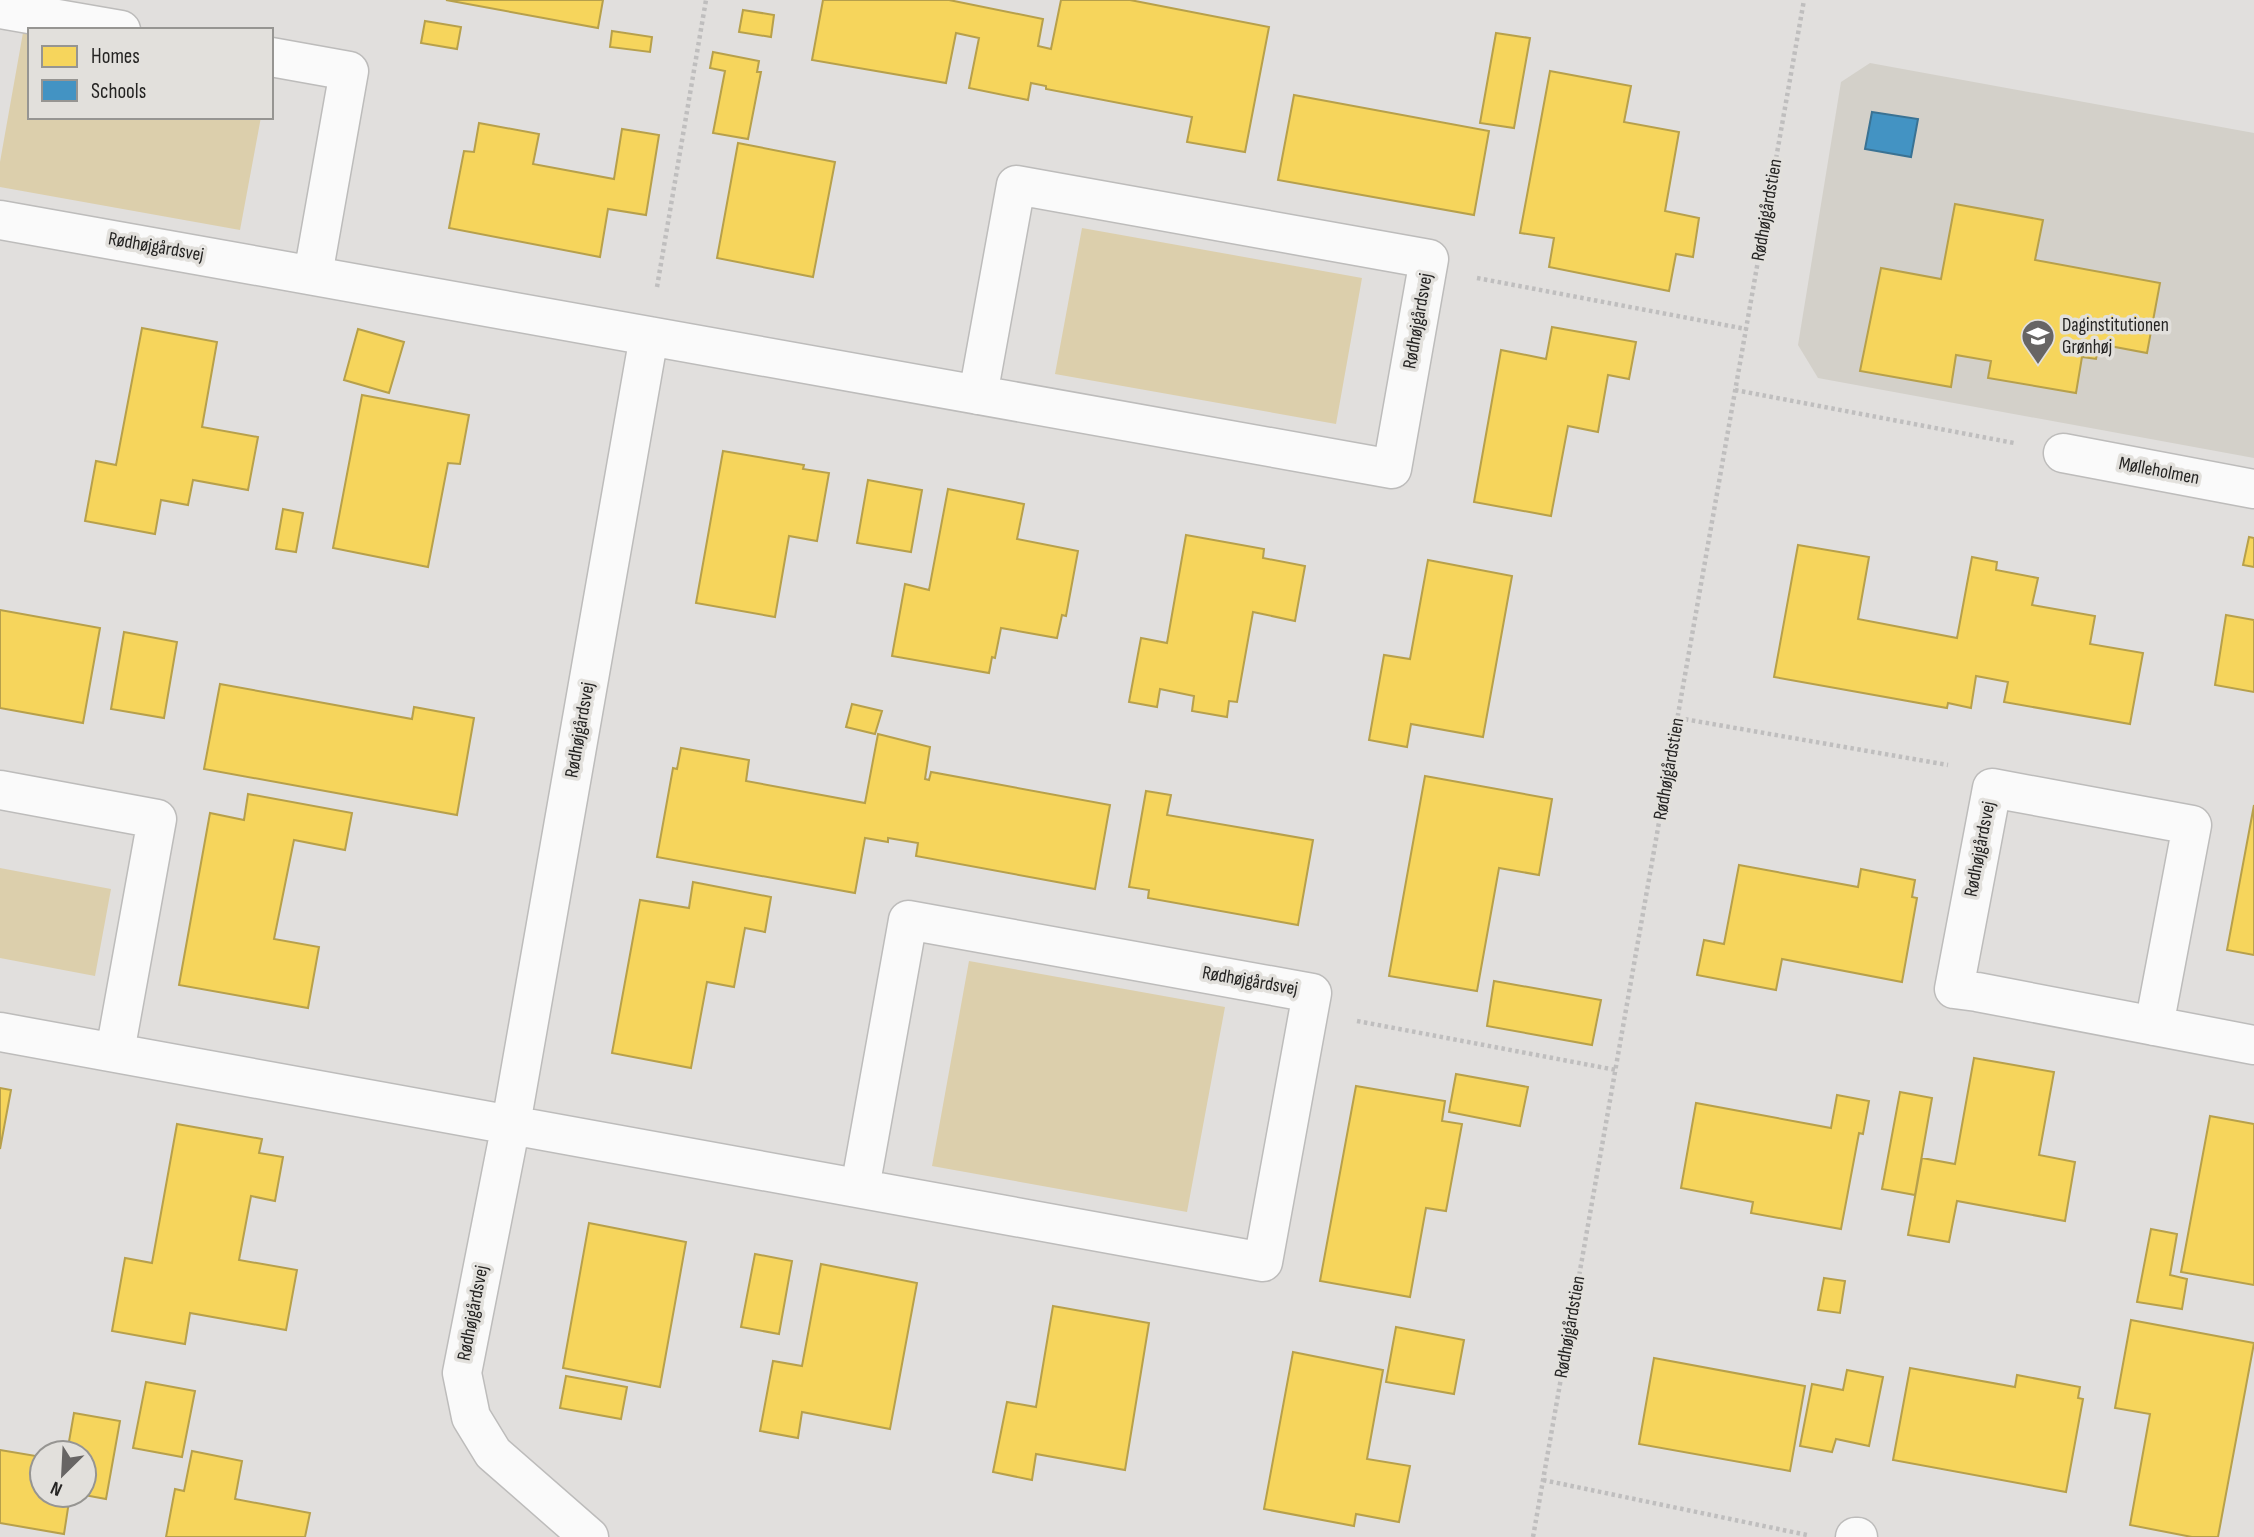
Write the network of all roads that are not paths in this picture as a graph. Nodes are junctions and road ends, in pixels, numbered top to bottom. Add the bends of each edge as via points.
1 (0, 9) edge
2 (109, 28) edge
3 (273, 57) edge
4 (0, 219) edge
5 (313, 275) junction
6 (649, 336) junction
7 (978, 395) junction
8 (2063, 453) road end
9 (2254, 489) edge
10 (0, 790) edge
11 (2154, 1027) junction
12 (0, 1032) edge
13 (2254, 1045) edge
14 (115, 1052) junction
15 (511, 1124) junction
16 (860, 1188) junction
17 (589, 1537) edge

1 - 2 street
3 - 5 street via 349,71
4 - 5 street, Rødhøjgårdsvej
5 - 6 street, Rødhøjgårdsvej
6 - 7 street, Rødhøjgårdsvej
6 - 15 street, Rødhøjgårdsvej
7 - 7 street, Rødhøjgårdsvej via 1016,185 1429,259 1392,469
8 - 9 street, Mølleholmen
10 - 14 street via 157,819
11 - 11 street, Rødhøjgårdsvej via 2192,825 1992,788 1954,989
11 - 13 street, Rødhøjgårdsvej
12 - 14 street, Rødhøjgårdsvej
14 - 15 street, Rødhøjgårdsvej
15 - 16 street, Rødhøjgårdsvej
15 - 17 street, Rødhøjgårdsvej via 461,1373 471,1417 493,1453
16 - 16 street, Rødhøjgårdsvej via 1263,1262 1312,993 908,920

